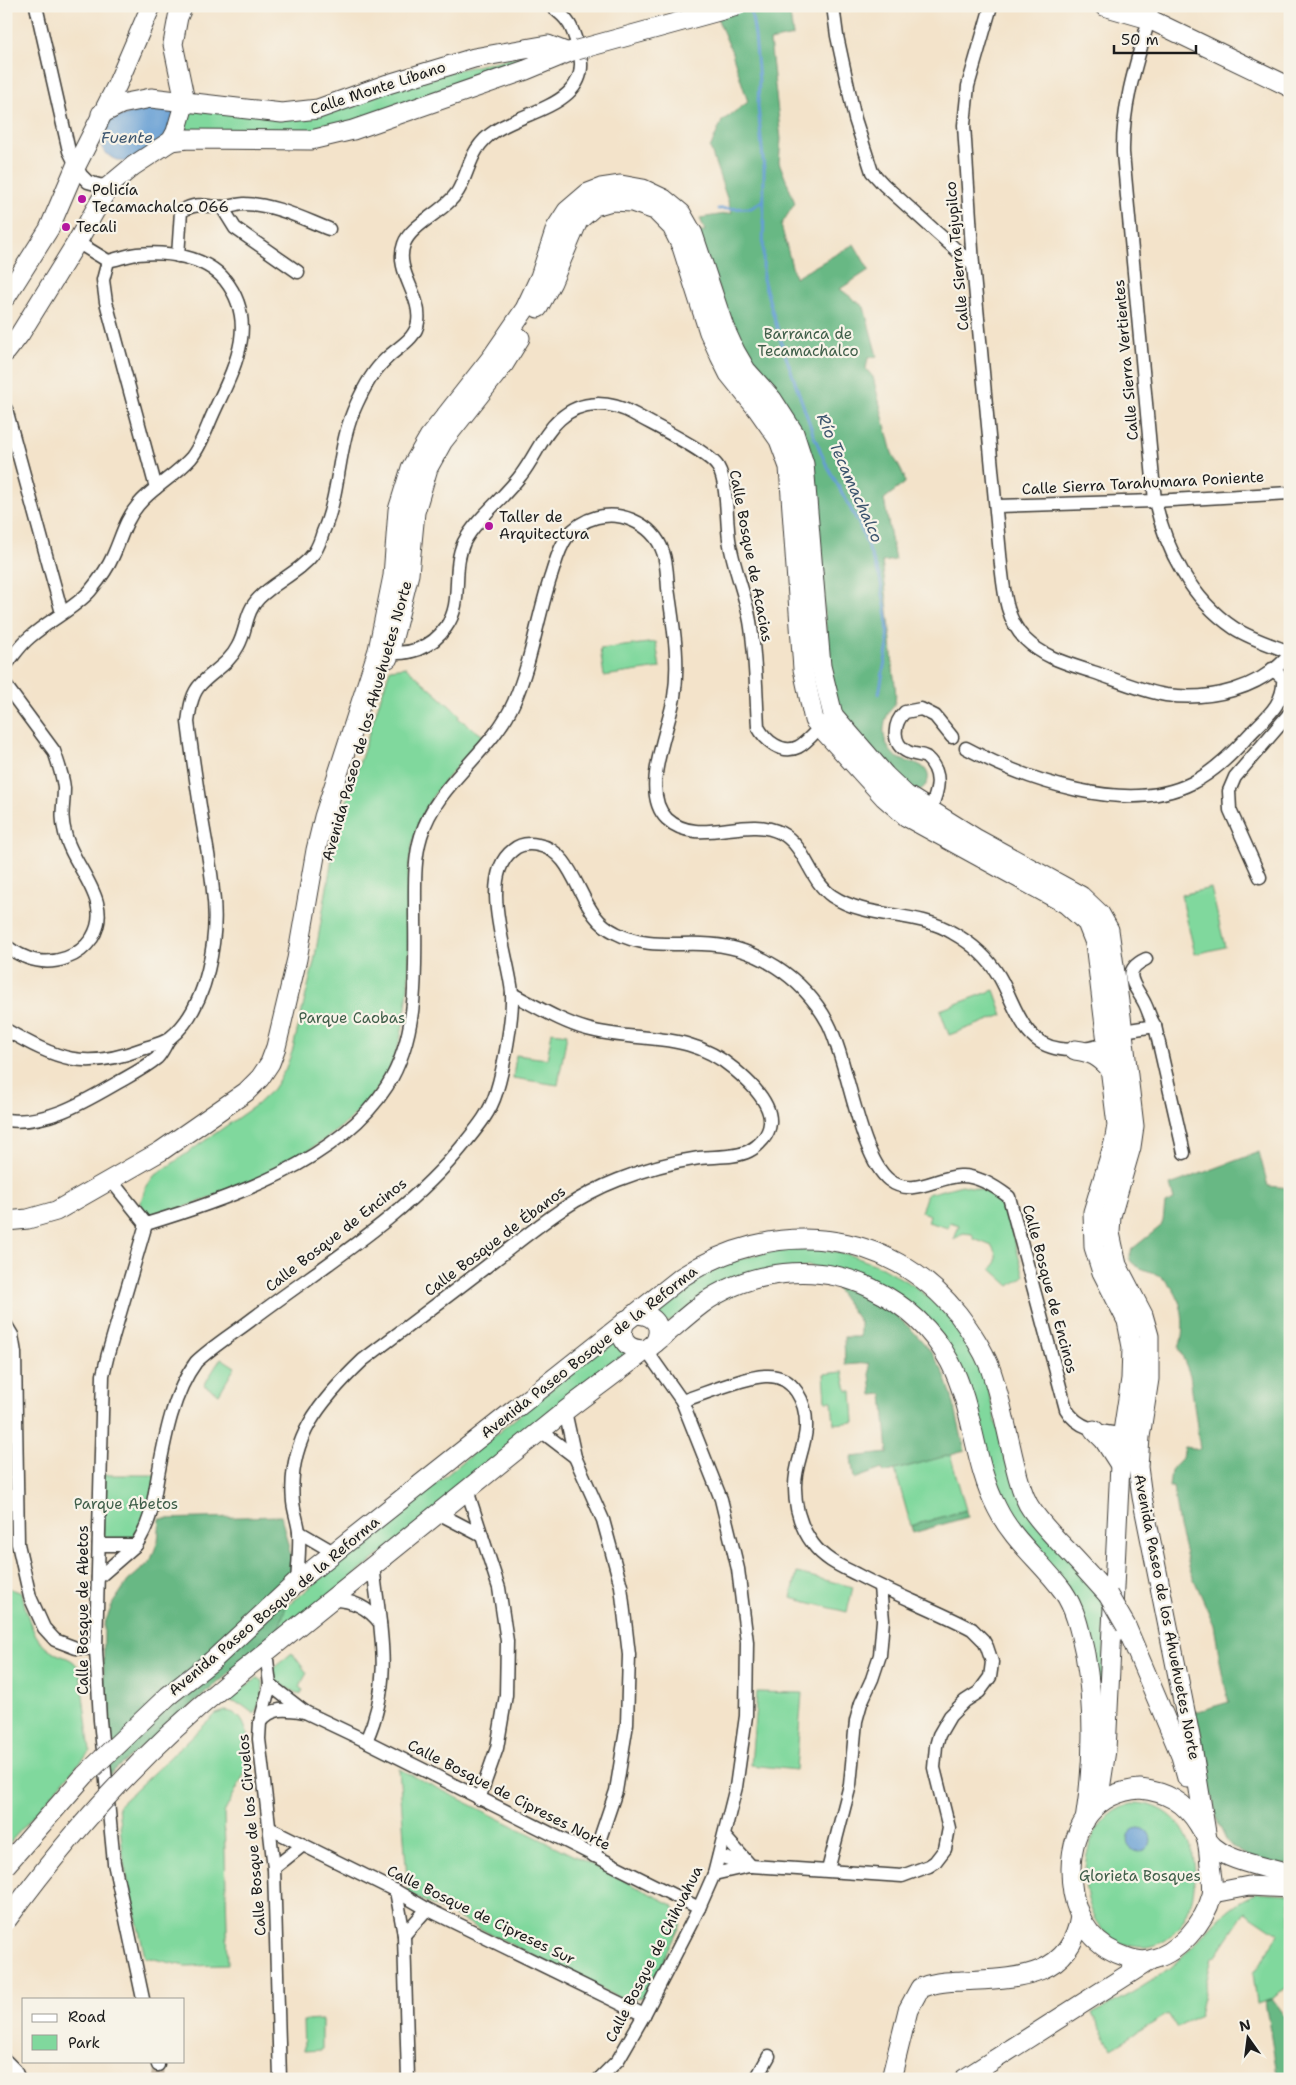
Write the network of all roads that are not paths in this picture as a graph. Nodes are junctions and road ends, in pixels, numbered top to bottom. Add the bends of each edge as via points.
1 (36, 6) edge
2 (151, 6) edge
3 (183, 6) edge
4 (551, 6) edge
5 (737, 6) edge
6 (833, 6) edge
7 (991, 6) edge
8 (1104, 6) edge
9 (1151, 13) edge
10 (572, 51) junction
11 (1290, 87) edge
12 (185, 101) junction
13 (101, 114) junction
14 (171, 141) junction
15 (76, 166) junction
16 (109, 186) junction
17 (222, 208) junction
18 (329, 229) dead end
19 (77, 242) junction
20 (178, 256) junction
21 (108, 261) junction
22 (973, 264) junction
23 (298, 272) dead end
24 (6, 297) edge
25 (6, 352) edge
26 (6, 409) edge
27 (156, 488) junction
28 (1290, 493) edge
29 (1155, 501) junction
30 (997, 506) junction
31 (62, 612) junction
32 (384, 651) junction
33 (1290, 653) edge
34 (6, 666) edge
35 (1272, 669) junction
36 (1286, 679) edge
37 (6, 686) edge
38 (1290, 713) edge
39 (826, 721) junction
40 (952, 737) dead end
41 (966, 748) dead end
42 (930, 810) junction
43 (1009, 863) junction
44 (1260, 877) dead end
45 (6, 946) edge
46 (1146, 959) dead end
47 (512, 994) junction
48 (1105, 1022) junction
49 (1155, 1026) junction
50 (6, 1030) edge
51 (169, 1039) junction
52 (1118, 1039) junction
53 (1075, 1050) junction
54 (1110, 1069) junction
55 (6, 1120) edge
56 (1184, 1153) dead end
57 (114, 1184) junction
58 (6, 1221) edge
59 (146, 1224) junction
60 (6, 1232) edge
61 (630, 1317) junction
62 (6, 1325) edge
63 (651, 1346) junction
64 (682, 1401) junction
65 (565, 1411) junction
66 (1094, 1430) junction
67 (541, 1431) junction
68 (1131, 1436) junction
69 (575, 1457) junction
70 (1120, 1465) junction
71 (467, 1490) junction
72 (438, 1513) junction
73 (299, 1532) junction
74 (482, 1536) junction
75 (136, 1544) junction
76 (99, 1545) junction
77 (335, 1553) junction
78 (373, 1565) junction
79 (98, 1578) junction
80 (297, 1582) junction
81 (880, 1587) junction
82 (330, 1600) junction
83 (380, 1623) junction
84 (96, 1649) junction
85 (266, 1651) junction
86 (270, 1685) junction
87 (304, 1712) junction
88 (260, 1722) junction
89 (366, 1741) junction
90 (479, 1798) junction
91 (1098, 1803) junction
92 (1085, 1821) junction
93 (271, 1829) junction
94 (725, 1837) junction
95 (1207, 1839) junction
96 (303, 1845) junction
97 (594, 1856) junction
98 (719, 1856) junction
99 (6, 1865) edge
100 (752, 1866) junction
101 (274, 1868) junction
102 (828, 1870) junction
103 (714, 1874) junction
104 (1290, 1875) edge
105 (1290, 1888) edge
106 (396, 1892) junction
107 (1213, 1892) junction
108 (699, 1908) junction
109 (427, 1909) junction
110 (1080, 1917) junction
111 (6, 1921) edge
112 (404, 1935) junction
113 (1149, 1961) junction
114 (143, 1998) edge
115 (644, 2015) junction
116 (769, 2056) dead end
117 (6, 2061) edge
118 (18, 2079) edge
119 (280, 2079) edge
120 (408, 2079) edge
121 (599, 2079) edge
122 (756, 2079) edge
123 (891, 2079) edge
124 (964, 2079) edge

1 - 15 street via 66,141
2 - 13 main road
3 - 12 main road via 173,44
4 - 51 street via 566,18 573,30 581,70 575,86 560,101 494,131 468,163 458,191 404,242 402,259 418,309 418,322 413,334 370,378 356,406 344,437 330,516 315,552 300,568 257,599 248,613 239,645 227,662 200,685 191,703 188,722 214,892 213,932 209,967 201,994 188,1017
5 - 10 main road, Calle Monte Líbano, bridge
6 - 22 street via 855,119 872,172
7 - 22 street, Calle Sierra Tejupilco via 965,107 964,148
8 - 9 main road
9 - 11 main road
9 - 29 street, Calle Sierra Vertientes via 1127,96 1123,136
10 - 12 main road, Calle Monte Líbano via 548,46 474,58 303,112 282,113
10 - 14 main road, Calle Monte Líbano via 353,130 311,140
12 - 13 main road, Calle Monte Líbano via 138,99
12 - 14 main road
13 - 15 main road
14 - 16 main road
15 - 16 street via 88,182
15 - 24 main road via 49,229
16 - 19 main road
17 - 18 street via 244,204 274,207
17 - 20 street via 202,204 181,211
17 - 23 street via 235,228
19 - 21 street
19 - 25 main road
20 - 21 street via 137,254
20 - 27 street via 200,262 220,275 234,292 241,311 242,330 239,352 229,380 193,455
21 - 27 street via 103,280 106,302
22 - 30 street, Calle Sierra Tejupilco
26 - 31 street
27 - 31 street via 129,519 103,574 89,592
28 - 29 street, Calle Sierra Tarahumara Poniente
29 - 30 street, Calle Sierra Tarahumara Poniente
29 - 33 street, Calle Sierra Vertientes via 1168,544 1196,593 1233,628
30 - 35 street, Calle Sierra Tejupilco via 1008,610 1025,639 1044,654 1165,695 1224,693 1261,679
31 - 34 street via 19,648
32 - 39 street, Calle Bosque de Acacias via 406,652 422,647 448,626 455,610 456,574 464,543 477,524 518,479 560,419 591,403 610,404 627,410 704,454 718,467 723,482 729,540 750,620 758,727 771,743 791,748 798,747
32 - 39 main road, Avenida Paseo de los Ahuehuetes Norte via 398,510 411,468 429,437 492,358 525,309 564,231 567,211 588,193 621,185 643,189 664,199 681,214 694,234 735,351 765,404 794,433 804,464
32 - 57 main road, Avenida Paseo de los Ahuehuetes Norte via 324,817 309,920 270,1063 246,1092
33 - 35 street, Calle Sierra Tejupilco
35 - 36 street
36 - 41 street via 1278,703 1233,753 1191,783 1164,792 1133,796 1056,785 1010,770
37 - 45 street via 54,751 64,787 61,816 68,846 94,892 98,912 97,930 86,947 74,956 56,962 40,962 19,956
38 - 44 street via 1235,778 1229,790 1230,810
39 - 42 main road, Avenida Paseo de los Ahuehuetes Norte via 895,786
39 - 43 main road, Avenida Paseo de los Ahuehuetes Norte via 884,797 907,817
40 - 42 street via 935,716 921,709 905,712 896,725 895,736 900,746 926,757 935,770 938,789
42 - 43 main road, Avenida Paseo de los Ahuehuetes Norte
43 - 48 main road, Avenida Paseo de los Ahuehuetes Norte via 1066,904 1087,924 1095,942
43 - 52 main road, Avenida Paseo de los Ahuehuetes Norte via 1082,896 1100,914 1111,939
46 - 49 street via 1133,968 1132,980
47 - 66 street, Calle Bosque de Encinos via 496,902 497,877 503,859 514,848 529,843 546,846 560,857 594,914 607,928 627,939 652,944 729,946 754,954 789,975 811,997 828,1024 873,1156 886,1178 898,1186 912,1188 960,1176 969,1177 986,1182 1009,1197 1066,1409 1075,1421
47 - 73 street, Calle Bosque de Ébanos via 587,1029 678,1041 713,1054 759,1094 770,1118 768,1130 757,1146 743,1153 676,1163 621,1179 576,1200 537,1226 363,1360 317,1409 302,1435 295,1466 293,1501
47 - 75 street, Calle Bosque de Encinos via 505,1054 496,1093 489,1110 453,1158 392,1215 204,1356 190,1370 169,1424 151,1516
48 - 52 main road, Avenida Paseo de los Ahuehuetes Norte
48 - 53 main road
49 - 52 street
49 - 56 street
50 - 51 street via 63,1058 92,1062 122,1057
51 - 55 street via 158,1057 142,1069 84,1102 36,1119
52 - 53 street
52 - 54 main road, Avenida Paseo de los Ahuehuetes Norte
52 - 68 main road, Avenida Paseo de los Ahuehuetes Norte via 1133,1114 1133,1137 1110,1216 1110,1233 1118,1265 1141,1310 1149,1336 1147,1396
53 - 54 main road via 1095,1055
53 - 59 street via 1056,1049 1032,1037 999,976 969,943 932,922 862,909 841,901 817,883 793,843 780,833 760,828 687,831 661,812 655,797 655,781 674,695 676,659 664,555 657,540 645,527 621,516 603,516 578,526 565,539 514,702 493,737 444,792 426,822 416,862 413,1002 402,1053 387,1085 350,1127 304,1159 242,1191
54 - 68 main road, Avenida Paseo de los Ahuehuetes Norte via 1116,1135 1094,1212 1092,1235 1097,1260 1132,1338
57 - 58 main road, Avenida Paseo de los Ahuehuetes Norte via 56,1211
57 - 59 street
57 - 60 main road, Avenida Paseo de los Ahuehuetes Norte via 61,1222
59 - 76 street, Calle Bosque de Abetos via 104,1375
61 - 63 main road via 644,1314 658,1326 658,1335
61 - 63 main road via 622,1328 622,1338 636,1350
61 - 77 main road, Avenida Paseo Bosque de la Reforma
61 - 95 main road, Avenida Paseo Bosque de la Reforma, bridge via 698,1266 732,1250 768,1241 805,1238 842,1243 879,1254 925,1281 945,1298 970,1329 989,1365 1020,1485 1029,1505 1108,1595 1126,1626 1181,1756
62 - 84 street via 12,1335 15,1353 18,1544 30,1597 44,1628 55,1640 76,1648
63 - 64 street, Calle Bosque de Chihuahua
63 - 65 main road, Avenida Paseo Bosque de la Reforma
63 - 92 main road, Avenida Paseo Bosque de la Reforma via 702,1304 729,1288 758,1278 788,1273 835,1276 866,1286 895,1301 920,1322 942,1348 957,1377 975,1446 997,1508 1019,1542 1062,1589 1080,1627 1092,1701 1091,1773
64 - 81 street via 763,1376 782,1379 794,1387 802,1400 806,1429 794,1485 796,1507 803,1527 813,1545 827,1559
64 - 94 street, Calle Bosque de Chihuahua via 720,1499 738,1569 747,1642 746,1716
65 - 67 main road, Avenida Paseo Bosque de la Reforma
65 - 69 street
66 - 68 street, Calle Bosque de Encinos
66 - 70 main road
67 - 69 street
67 - 71 main road, Avenida Paseo Bosque de la Reforma
68 - 70 main road, Avenida Paseo de los Ahuehuetes Norte
68 - 95 main road, Avenida Paseo de los Ahuehuetes Norte
69 - 97 street via 603,1520 621,1586 629,1655 628,1724 616,1791
70 - 91 main road, Avenida Paseo de los Ahuehuetes Norte via 1106,1750
71 - 72 main road, Avenida Paseo Bosque de la Reforma
71 - 74 street
72 - 74 street
72 - 78 main road, Avenida Paseo Bosque de la Reforma
73 - 77 street
73 - 80 street, Calle Bosque de Ébanos
74 - 90 street via 499,1588 507,1641 506,1695 499,1739
75 - 76 street
75 - 79 street, Calle Bosque de Encinos
76 - 79 street, Calle Bosque de Abetos
77 - 80 main road, Avenida Paseo Bosque de la Reforma
78 - 82 main road, Avenida Paseo Bosque de la Reforma
78 - 83 street
79 - 84 street, Calle Bosque de Abetos
80 - 99 main road, Avenida Paseo Bosque de la Reforma, bridge via 85,1774
81 - 102 street via 882,1644 877,1667 856,1721 850,1785
81 - 102 street via 972,1629 988,1647 992,1662 990,1677 950,1716 936,1746 934,1768 949,1828 948,1842 940,1856 929,1866 902,1876
82 - 83 street via 354,1603
82 - 85 main road, Avenida Paseo Bosque de la Reforma
83 - 89 street via 383,1683 377,1713
84 - 114 street, Calle Bosque de Abetos via 114,1863
85 - 86 street, Calle Bosque de los Ciruelos
85 - 111 main road, Avenida Paseo Bosque de la Reforma, bridge via 184,1720 111,1794 35,1882
86 - 87 street, Calle Bosque de Cipreses Norte
86 - 88 street, Calle Bosque de los Ciruelos
87 - 88 street, Calle Bosque de Cipreses Norte via 279,1709
87 - 89 street, Calle Bosque de Cipreses Norte
88 - 93 street, Calle Bosque de los Ciruelos via 259,1739
89 - 90 street, Calle Bosque de Cipreses Norte
90 - 97 street, Calle Bosque de Cipreses Norte
91 - 92 main road
91 - 95 main road via 1114,1794 1131,1790 1165,1794 1191,1812
92 - 110 main road via 1076,1840 1071,1866 1073,1894
93 - 96 street, Calle Bosque de Cipreses Sur
93 - 101 street, Calle Bosque de los Ciruelos
94 - 98 street, Calle Bosque de Chihuahua
94 - 100 street
95 - 104 main road via 1231,1857
95 - 107 main road
96 - 101 street
96 - 106 street, Calle Bosque de Cipreses Sur
97 - 108 street, Calle Bosque de Cipreses Norte
98 - 100 street
98 - 103 street, Calle Bosque de Chihuahua
100 - 102 street
100 - 103 street
101 - 119 street, Calle Bosque de los Ciruelos
103 - 108 street, Calle Bosque de Chihuahua
105 - 107 main road via 1249,1886
106 - 109 street, Calle Bosque de Cipreses Sur
106 - 112 street
107 - 113 main road via 1192,1933 1174,1949
108 - 115 street, Calle Bosque de Chihuahua
109 - 112 street
109 - 115 street, Calle Bosque de Cipreses Sur
110 - 113 main road via 1095,1940 1120,1956
110 - 123 main road via 1070,1946 1045,1969 1013,1977 935,1983 920,1988 908,2010
112 - 120 street
113 - 124 main road
115 - 121 street, Calle Bosque de Chihuahua via 618,2060
116 - 122 street
117 - 118 street

